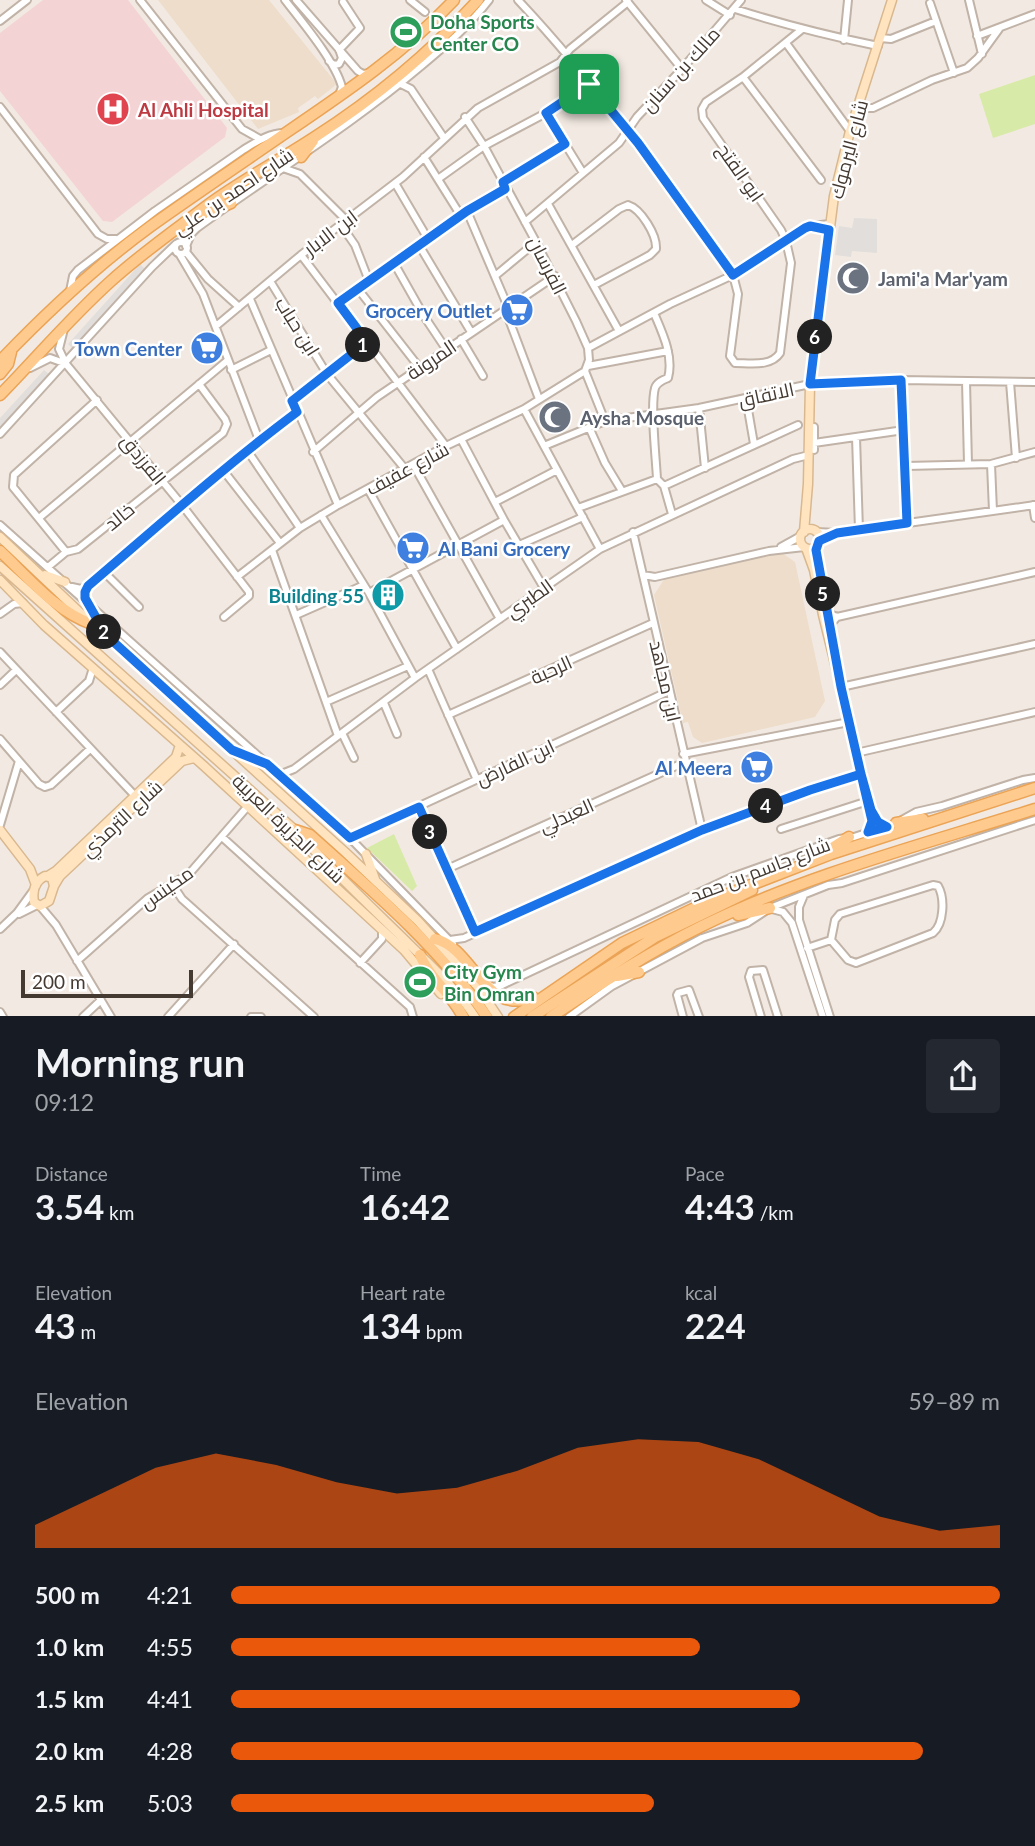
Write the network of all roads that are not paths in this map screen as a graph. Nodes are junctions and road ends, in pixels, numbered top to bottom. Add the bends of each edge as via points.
1 (27, 0) edge
2 (141, 0) edge
3 (285, 0) edge
4 (296, 0) edge
5 (410, 0) edge
6 (454, 0) edge
7 (478, 0) edge
8 (488, 0) edge
9 (519, 0) edge
10 (706, 0) edge
11 (741, 0) edge
12 (848, 0) edge
13 (892, 0) edge
14 (969, 0) edge
15 (627, 1) edge
16 (343, 2) dead end
17 (930, 3) dead end
18 (425, 12) dead end
19 (732, 12) junction
20 (1035, 14) edge
21 (465, 15) junction
22 (0, 21) edge
23 (936, 21) junction
24 (999, 29) junction
25 (801, 30) junction
26 (977, 36) junction
27 (844, 40) junction
28 (879, 42) junction
29 (786, 43) junction
30 (339, 50) junction
31 (982, 54) junction
32 (566, 55) junction
33 (327, 59) junction
34 (682, 69) junction
35 (372, 73) junction
36 (954, 73) junction
37 (743, 77) junction
38 (401, 84) junction
39 (589, 84) junction
40 (337, 99) junction
41 (859, 104) junction
42 (1, 109) edge
43 (546, 113) junction
44 (466, 117) junction
45 (242, 130) junction
46 (628, 130) junction
47 (850, 131) junction
48 (285, 133) junction
49 (314, 138) junction
50 (443, 138) junction
51 (260, 139) junction
52 (565, 144) junction
53 (484, 146) junction
54 (243, 150) junction
55 (424, 157) junction
56 (299, 159) junction
57 (283, 168) junction
58 (583, 173) junction
59 (300, 174) junction
60 (438, 178) junction
61 (821, 180) dead end
62 (395, 183) junction
63 (504, 186) junction
64 (231, 203) junction
65 (548, 204) junction
66 (464, 213) junction
67 (189, 220) junction
68 (344, 222) junction
69 (525, 222) junction
70 (829, 227) junction
71 (98, 234) junction
72 (117, 239) junction
73 (428, 239) junction
74 (786, 240) junction
75 (536, 242) junction
76 (419, 245) junction
77 (572, 245) junction
78 (100, 252) junction
79 (183, 252) junction
80 (301, 255) junction
81 (160, 259) junction
82 (394, 263) junction
83 (733, 275) junction
84 (495, 276) junction
85 (555, 276) junction
86 (270, 281) junction
87 (369, 281) junction
88 (594, 285) junction
89 (358, 289) junction
90 (70, 291) junction
91 (250, 299) junction
92 (338, 303) junction
93 (239, 307) junction
94 (507, 308) junction
95 (654, 313) junction
96 (216, 326) junction
97 (64, 327) junction
98 (619, 331) junction
99 (471, 332) junction
100 (461, 339) junction
101 (367, 342) junction
102 (13, 348) junction
103 (588, 348) junction
104 (446, 349) junction
105 (271, 350) junction
106 (668, 351) junction
107 (228, 360) junction
108 (0, 361) edge
109 (66, 364) junction
110 (419, 367) junction
111 (587, 368) junction
112 (231, 370) junction
113 (22, 372) junction
114 (0, 374) edge
115 (327, 374) junction
116 (483, 376) dead end
117 (901, 380) junction
118 (966, 381) junction
119 (397, 382) junction
120 (1010, 382) junction
121 (1035, 382) edge
122 (199, 384) junction
123 (810, 384) junction
124 (0, 395) edge
125 (746, 398) junction
126 (539, 399) junction
127 (97, 400) junction
128 (292, 401) junction
129 (699, 408) junction
130 (524, 409) junction
131 (297, 412) junction
132 (359, 413) junction
133 (654, 415) junction
134 (605, 421) junction
135 (798, 425) dead end
136 (589, 427) junction
137 (814, 427) dead end
138 (904, 430) junction
139 (0, 435) edge
140 (856, 437) junction
141 (461, 439) junction
142 (259, 440) junction
143 (129, 441) junction
144 (754, 444) junction
145 (446, 446) junction
146 (544, 446) junction
147 (247, 450) junction
148 (313, 452) junction
149 (1035, 452) edge
150 (811, 453) junction
151 (1016, 457) junction
152 (413, 464) junction
153 (968, 464) junction
154 (991, 464) junction
155 (906, 466) junction
156 (705, 468) junction
157 (405, 469) junction
158 (223, 470) junction
159 (557, 470) junction
160 (657, 479) junction
161 (162, 482) junction
162 (664, 486) junction
163 (368, 489) junction
164 (622, 491) junction
165 (495, 502) junction
166 (182, 505) junction
167 (338, 505) junction
168 (1034, 505) edge
169 (578, 509) junction
170 (807, 511) junction
171 (993, 511) junction
172 (672, 514) junction
173 (321, 515) junction
174 (583, 517) junction
175 (38, 518) junction
176 (1035, 518) edge
177 (504, 520) junction
178 (907, 523) junction
179 (0, 525) edge
180 (300, 528) junction
181 (859, 530) junction
182 (632, 532) junction
183 (802, 534) junction
184 (0, 537) edge
185 (816, 538) junction
186 (280, 543) junction
187 (519, 545) junction
188 (459, 546) junction
189 (805, 547) junction
190 (600, 548) junction
191 (272, 550) junction
192 (777, 550) junction
193 (0, 551) edge
194 (66, 552) junction
195 (0, 566) edge
196 (48, 567) junction
197 (413, 570) junction
198 (39, 572) junction
199 (104, 572) junction
200 (1035, 572) edge
201 (643, 575) junction
202 (237, 577) junction
203 (655, 577) junction
204 (1, 580) edge
205 (68, 584) junction
206 (364, 585) junction
207 (88, 586) junction
208 (646, 587) junction
209 (544, 588) junction
210 (12, 591) junction
211 (369, 593) junction
212 (24, 603) junction
213 (88, 604) junction
214 (139, 607) dead end
215 (33, 611) junction
216 (2, 612) edge
217 (827, 613) junction
218 (296, 615) junction
219 (223, 617) dead end
220 (837, 617) junction
221 (500, 619) junction
222 (653, 623) junction
223 (92, 624) junction
224 (64, 625) junction
225 (830, 625) junction
226 (106, 635) junction
227 (1035, 644) edge
228 (457, 649) junction
229 (0, 652) edge
230 (408, 666) junction
231 (93, 668) junction
232 (428, 669) junction
233 (16, 670) junction
234 (415, 678) junction
235 (0, 685) edge
236 (841, 687) junction
237 (669, 691) junction
238 (145, 694) junction
239 (326, 702) junction
240 (384, 703) junction
241 (56, 712) junction
242 (1035, 712) edge
243 (449, 715) junction
244 (849, 722) junction
245 (397, 734) dead end
246 (169, 735) junction
247 (340, 735) junction
248 (0, 739) edge
249 (180, 745) junction
250 (90, 748) junction
251 (232, 750) junction
252 (856, 753) junction
253 (683, 754) junction
254 (194, 758) junction
255 (354, 758) dead end
256 (19, 761) junction
257 (685, 762) junction
258 (267, 764) junction
259 (204, 766) junction
260 (294, 769) junction
261 (230, 771) junction
262 (861, 774) junction
263 (279, 775) junction
264 (1035, 778) edge
265 (477, 780) junction
266 (288, 783) junction
267 (1035, 788) edge
268 (137, 798) junction
269 (868, 800) junction
270 (248, 806) junction
271 (419, 807) junction
272 (1035, 809) edge
273 (871, 810) junction
274 (937, 820) junction
275 (1035, 820) edge
276 (892, 825) junction
277 (781, 829) dead end
278 (295, 830) junction
279 (702, 830) junction
280 (1, 831) edge
281 (868, 832) junction
282 (362, 834) junction
283 (222, 837) junction
284 (849, 837) junction
285 (350, 838) junction
286 (359, 847) junction
287 (366, 854) junction
288 (827, 856) junction
289 (30, 869) junction
290 (447, 869) junction
291 (789, 870) junction
292 (846, 870) junction
293 (46, 876) junction
294 (376, 882) junction
295 (172, 884) junction
296 (828, 885) junction
297 (54, 886) junction
298 (35, 888) junction
299 (805, 894) junction
300 (49, 901) junction
301 (38, 906) junction
302 (770, 908) junction
303 (365, 915) junction
304 (381, 917) junction
305 (9, 921) junction
306 (56, 925) junction
307 (704, 925) junction
308 (0, 929) edge
309 (382, 929) junction
310 (475, 932) junction
311 (464, 938) junction
312 (435, 939) junction
313 (450, 940) junction
314 (831, 940) junction
315 (234, 944) junction
316 (805, 949) junction
317 (461, 952) junction
318 (420, 955) junction
319 (602, 956) junction
320 (77, 961) junction
321 (360, 962) junction
322 (639, 972) junction
323 (609, 978) junction
324 (494, 987) joint
325 (101, 1000) junction
326 (823, 1011) edge
327 (84, 1016) edge
328 (110, 1016) edge
329 (169, 1016) edge
330 (313, 1016) edge
331 (413, 1016) edge
332 (460, 1016) edge
333 (460, 1016) edge
334 (474, 1016) edge
335 (486, 1016) edge
336 (497, 1016) edge
337 (515, 1016) edge
338 (534, 1016) edge
339 (552, 1016) edge
340 (570, 1016) edge
341 (683, 1016) edge
342 (699, 1016) edge
343 (761, 1016) edge
344 (778, 1016) edge

1 - 22 street
2 - 45 street
3 - 33 street
4 - 30 street
5 - 18 street
6 - 35 main road, شارع احمد بن علي
7 - 21 main road, شارع احمد بن علي
8 - 21 main road
8 - 38 street, شارع احمد بن علي via 450,42
9 - 32 street
10 - 19 street
11 - 19 street, مالك بن سنان
12 - 27 street
13 - 28 street, شارع اليرموك
14 - 26 street
15 - 32 street, ابن الابار
15 - 34 street
16 - 30 street via 360,28
17 - 23 street
19 - 25 street
19 - 34 street, مالك بن سنان
20 - 24 street
21 - 49 main road, شارع احمد بن علي via 417,59
23 - 28 street
23 - 36 street
24 - 26 street
24 - 31 street
25 - 27 street
25 - 29 street, ابو الفتح
26 - 31 street
27 - 28 street via 866,45
28 - 41 street, شارع اليرموك
29 - 37 street, ابو الفتح
29 - 47 street
30 - 33 street via 339,64
30 - 35 street via 360,73
31 - 36 street
32 - 39 street
32 - 44 street, ابن الابار
33 - 40 street via 342,85
34 - 46 street, مالك بن سنان
35 - 40 main road, شارع احمد بن علي
36 - 41 street via 876,106
37 - 61 street
37 - 74 street, ابو الفتح via 706,102 703,117
38 - 50 street via 411,89
38 - 56 street, شارع احمد بن علي
39 - 43 street
39 - 46 street
40 - 48 main road, شارع احمد بن علي
41 - 47 street, شارع اليرموك
42 - 71 street
43 - 52 street
43 - 53 street
44 - 50 street, ابن الابار
44 - 53 street, الفرسان
45 - 51 street
45 - 54 street
46 - 58 street, مالك بن سنان
46 - 83 street
47 - 70 street, شارع اليرموك
48 - 51 street, شارع احمد بن علي
48 - 90 main road, شارع احمد بن علي via 149,228
49 - 56 main road
49 - 67 main road, شارع احمد بن علي
50 - 55 street, ابن الابار
51 - 54 street, شارع احمد بن علي
52 - 58 street
52 - 63 street
53 - 60 street
53 - 63 street, الفرسان
54 - 72 street, شارع احمد بن علي
55 - 60 street
55 - 62 street, ابن الابار
56 - 57 street, شارع احمد بن علي
56 - 59 street
57 - 59 street
57 - 64 street, شارع احمد بن علي
58 - 65 street, مالك بن سنان
59 - 68 street
60 - 66 street
62 - 68 street, ابن الابار
62 - 73 street
63 - 66 street
63 - 69 street, الفرسان
64 - 67 main road
64 - 79 street, شارع احمد بن علي via 193,231
65 - 69 street, مالك بن سنان
65 - 77 street
66 - 73 street
66 - 84 street
67 - 97 main road, شارع احمد بن علي via 112,280
68 - 80 street, ابن الابار
68 - 87 street
69 - 75 street, الفرسان
70 - 74 street via 810,226
70 - 123 street, شارع اليرموك
71 - 72 street
71 - 78 street
72 - 78 street, شارع احمد بن علي
73 - 76 street
74 - 83 street
74 - 83 street, ابو الفتح via 791,263 780,352 770,362 732,361 738,294
75 - 84 street
75 - 85 street, الفرسان
76 - 82 street
76 - 99 street
77 - 88 street
77 - 88 street via 628,205 636,208 657,241 650,255
78 - 90 street, شارع احمد بن علي via 75,273
79 - 81 street, شارع احمد بن علي
79 - 81 street, شارع احمد بن علي via 174,249 176,244
79 - 93 street
79 - 96 street
80 - 86 street, ابن الابار
80 - 92 street
81 - 109 street, شارع احمد بن علي
82 - 87 street
82 - 104 street
83 - 95 street
84 - 94 street
85 - 94 street, المرونة
85 - 103 street, الفرسان
86 - 91 street, ابن الابار
86 - 115 street, ابن حباب
87 - 89 street
88 - 98 street
89 - 92 street
89 - 110 street
90 - 102 main road, شارع احمد بن علي
91 - 93 street, ابن الابار
91 - 105 street
92 - 101 street
93 - 96 street, ابن الابار
94 - 99 street, المرونة
94 - 126 street
95 - 98 street
95 - 106 street
96 - 107 street
97 - 109 street via 59,348
97 - 113 main road, شارع احمد بن علي
98 - 103 street
99 - 100 street, المرونة
100 - 104 street, المرونة
100 - 116 street
101 - 115 street
101 - 119 street
102 - 108 main road, شارع احمد بن علي
102 - 114 main road
103 - 111 street, الفرسان
104 - 110 street, المرونة
105 - 112 street
105 - 128 street
106 - 111 street
106 - 133 street via 670,374 655,387
107 - 112 street
107 - 122 street
109 - 113 street via 50,358
109 - 127 street, الفرزدق
109 - 139 street, شارع احمد بن علي
110 - 119 street, المرونة
111 - 126 street, شارع عفيف
111 - 134 street, الفرسان
112 - 142 street
113 - 124 main road, شارع احمد بن علي
115 - 128 street
115 - 132 street, ابن حباب
117 - 118 street, الاتفاق
117 - 123 street, الاتفاق
117 - 138 street
118 - 120 street, الاتفاق
118 - 153 street
119 - 132 street, المرونة
119 - 145 street
120 - 121 street, الاتفاق
120 - 151 street
122 - 143 street
122 - 161 street, خالد via 225,419 226,430
123 - 125 street, الاتفاق
123 - 150 street, شارع اليرموك
125 - 129 street, الاتفاق
125 - 144 street
126 - 130 street, شارع عفيف
127 - 143 street, الفرزدق
127 - 175 street via 14,475 13,487
128 - 131 street
129 - 133 street, الاتفاق
129 - 156 street
130 - 141 street, شارع عفيف
130 - 146 street
131 - 142 street
131 - 148 street
132 - 148 street, المرونة
132 - 157 street, ابن حباب
133 - 134 street, الاتفاق
133 - 160 street
134 - 136 street, الاتفاق
135 - 144 street
136 - 146 street, الاتفاق
136 - 164 street
137 - 150 street
138 - 140 street, الطبري
138 - 155 street
140 - 150 street, الطبري
140 - 181 street
141 - 145 street, شارع عفيف
141 - 165 street
142 - 147 street
143 - 161 street, الفرزدق
143 - 175 street
144 - 156 street
145 - 152 street, شارع عفيف
146 - 159 street
147 - 158 street
147 - 180 street
148 - 167 street
149 - 151 street
150 - 170 street, شارع اليرموك
150 - 172 street, الطبري
151 - 154 street
152 - 157 street, شارع عفيف
152 - 188 street
153 - 154 street
153 - 155 street
154 - 171 street
155 - 178 street
156 - 162 street
157 - 163 street, شارع عفيف
158 - 166 street
158 - 186 street
159 - 165 street
159 - 169 street
160 - 162 street
160 - 164 street
161 - 166 street, الفرزدق
161 - 194 street, خالد via 78,549
162 - 172 street
163 - 167 street, شارع عفيف
163 - 197 street
164 - 169 street
165 - 177 street
166 - 199 street
166 - 202 street, الفرزدق
167 - 173 street, شارع عفيف
168 - 171 street
168 - 176 street
169 - 174 street
170 - 183 street, شارع اليرموك
170 - 185 street, شارع اليرموك
171 - 178 street
172 - 182 street, الطبري
173 - 180 street, شارع عفيف
173 - 206 street
174 - 187 street
174 - 190 street
175 - 194 street
177 - 187 street
177 - 188 street
178 - 181 street
179 - 196 street, شارع الجزيرة العربية
180 - 186 street, شارع عفيف
181 - 185 street
182 - 190 street, الطبري
182 - 201 street, ابن مجاهد
183 - 185 street
183 - 189 street, شارع اليرموك
183 - 192 street
184 - 198 street, شارع الجزيرة العربية
185 - 189 street
185 - 217 street, شارع اليرموك via 816,563
186 - 191 street, شارع عفيف
187 - 209 street
188 - 197 street
188 - 221 street
189 - 192 street
189 - 236 street, شارع اليرموك
190 - 209 street, الطبري
191 - 202 street, شارع عفيف
191 - 218 street
192 - 203 street
193 - 223 main road via 60,607
194 - 196 street, خالد
195 - 224 street, شارع الجزيرة العربية
196 - 205 street, شارع الجزيرة العربية
197 - 211 street
197 - 228 street
198 - 205 street
198 - 223 street, شارع الجزيرة العربية
199 - 207 street
199 - 214 street
200 - 220 street
201 - 203 street
201 - 208 street, ابن مجاهد
202 - 219 street via 248,596
203 - 208 street
204 - 210 street, شارع الجزيرة العربية
205 - 207 street via 77,589
205 - 213 street, شارع الجزيرة العربية
206 - 211 street
206 - 218 street
207 - 213 street
208 - 222 street, ابن مجاهد
209 - 221 street, الطبري
210 - 212 street, شارع الجزيرة العربية
210 - 216 street
211 - 230 street
212 - 215 street, شارع الجزيرة العربية
212 - 216 street
213 - 226 street
213 - 258 street, شارع الجزيرة العربية
215 - 224 street
215 - 231 street, شارع الجزيرة العربية
217 - 220 street
217 - 225 street, شارع اليرموك
218 - 239 street
220 - 225 street
221 - 228 street, الطبري
222 - 237 street, ابن مجاهد
222 - 243 street, الرحبة
223 - 226 street, شارع الجزيرة العربية
224 - 238 street, شارع الجزيرة العربية
225 - 236 street, شارع اليرموك
226 - 251 street, شارع الجزيرة العربية
227 - 236 street
228 - 232 street, الطبري
229 - 233 street
230 - 234 street
230 - 239 street
231 - 241 street via 89,681
231 - 246 street, شارع الجزيرة العربية
232 - 234 street, الطبري
232 - 243 street
233 - 235 street
233 - 241 street
234 - 240 street, الطبري
236 - 244 street, شارع اليرموك
237 - 253 street, ابن مجاهد
237 - 265 street, ابن الفارض
238 - 246 street
238 - 261 street, شارع الجزيرة العربية
239 - 247 street
240 - 245 street
240 - 247 street, الطبري
241 - 250 street
242 - 252 street
243 - 265 street
244 - 252 street, شارع اليرموك
244 - 253 street
246 - 249 street, شارع الجزيرة العربية
247 - 255 street
247 - 260 street, الطبري
248 - 256 street
249 - 254 street, شارع الجزيرة العربية
249 - 268 street, شارع الترمذي via 176,757
250 - 256 street via 45,787
250 - 268 street
251 - 258 street
251 - 294 street, شارع الجزيرة العربية
252 - 262 street, شارع اليرموك
253 - 257 street, ابن مجاهد
254 - 259 street, شارع الجزيرة العربية
254 - 268 street, شارع الترمذي via 182,761
256 - 280 street
257 - 279 street, ابن مجاهد
257 - 290 street, العبدلي
258 - 263 street, شارع الجزيرة العربية
259 - 261 street
259 - 270 street, شارع الجزيرة العربية
260 - 263 street, الطبري
260 - 266 street, الطبري
261 - 278 street, شارع الجزيرة العربية
262 - 269 street, شارع اليرموك
262 - 279 street
263 - 266 street, شارع الجزيرة العربية
264 - 276 street, شارع جاسم بن حمد via 916,812
265 - 271 street, ابن الفارض
266 - 285 street, شارع الجزيرة العربية
267 - 274 main road, شارع جاسم بن حمد
268 - 293 street, شارع الترمذي
268 - 297 street, شارع الترمذي
269 - 273 street, شارع اليرموك
269 - 277 street
270 - 283 street, مكينس
270 - 303 street, شارع الجزيرة العربية
271 - 282 street, ابن الفارض
271 - 290 street
272 - 292 main road, شارع جاسم بن حمد
273 - 276 street via 878,822
273 - 281 street
274 - 276 main road
274 - 288 main road, شارع جاسم بن حمد
275 - 296 street, شارع جاسم بن حمد
276 - 281 street, شارع جاسم بن حمد
278 - 304 street, شارع الجزيرة العربية
278 - 335 main road via 310,835 439,956
279 - 310 street
280 - 289 street
281 - 284 street, شارع جاسم بن حمد
282 - 285 street, ابن الفارض
282 - 286 street
283 - 295 street, مكينس via 189,874
283 - 321 street
284 - 288 main road
284 - 324 street, شارع جاسم بن حمد via 732,877
285 - 286 street, شارع الجزيرة العربية
286 - 287 street, شارع الجزيرة العربية
287 - 294 street
287 - 313 street, شارع الجزيرة العربية
288 - 291 main road, شارع جاسم بن حمد
289 - 293 street
289 - 298 street
290 - 310 street
291 - 319 main road, شارع جاسم بن حمد via 695,907
291 - 338 main road via 655,937
292 - 296 main road
292 - 307 main road, شارع جاسم بن حمد
293 - 297 street
293 - 298 street, شارع الترمذي
294 - 312 street, شارع الجزيرة العربية
295 - 315 street via 182,899
295 - 320 street, مكينس via 148,898
296 - 299 street, شارع جاسم بن حمد
297 - 300 street
298 - 301 street via 33,899
298 - 305 street
299 - 302 street, شارع جاسم بن حمد
299 - 316 street via 798,914
300 - 301 street
300 - 306 street
301 - 305 street
301 - 306 street
302 - 307 main road
302 - 316 street via 790,919
302 - 322 street, شارع جاسم بن حمد
303 - 304 street
303 - 309 street, شارع الجزيرة العربية
304 - 318 street, شارع الجزيرة العربية
305 - 308 street
306 - 320 street
307 - 323 main road, شارع جاسم بن حمد
309 - 321 street via 381,942
309 - 332 street, شارع الجزيرة العربية
310 - 311 street
311 - 313 street
311 - 317 street
312 - 319 main road via 447,945 494,998 511,1004 528,1000
312 - 336 street, شارع الجزيرة العربية
313 - 317 street, شارع الجزيرة العربية
314 - 314 street via 839,914 928,886 941,890 940,925 933,933 856,963
314 - 316 street
315 - 329 street
315 - 330 street
316 - 326 street
317 - 324 street, شارع الجزيرة العربية
318 - 333 main road
318 - 334 street, شارع الجزيرة العربية
319 - 337 main road, شارع جاسم بن حمد
320 - 325 street
321 - 331 street via 410,1007
322 - 323 main road
322 - 340 street, شارع جاسم بن حمد
323 - 339 main road, شارع جاسم بن حمد
325 - 327 street
325 - 328 street
341 - 342 street via 677,995 689,990
343 - 344 street via 749,977 755,969 763,970

